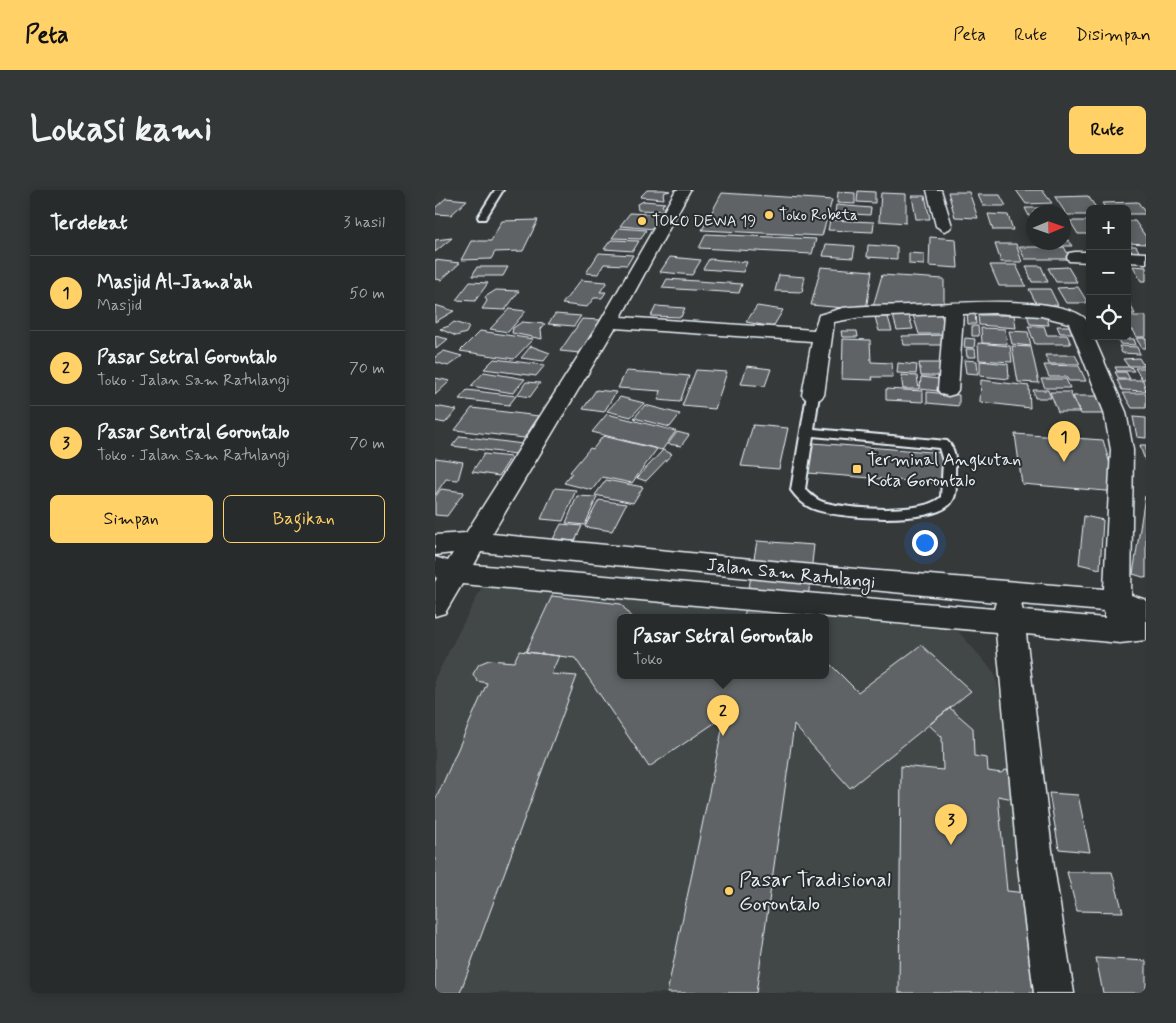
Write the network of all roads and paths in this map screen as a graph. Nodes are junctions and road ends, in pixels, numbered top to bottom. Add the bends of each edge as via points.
1 (499, 190) edge
2 (683, 190) edge
3 (933, 190) edge
4 (481, 217) dead end
5 (945, 226) dead end
6 (1131, 257) edge
7 (1146, 258) edge
8 (954, 309) junction
9 (609, 322) junction
10 (822, 336) junction
11 (948, 390) dead end
12 (813, 395) joint
13 (808, 432) junction
14 (473, 542) junction
15 (435, 545) edge
16 (444, 570) edge
17 (1117, 601) junction
18 (435, 604) edge
19 (1008, 607) junction
20 (1146, 611) edge
21 (1133, 630) edge
22 (1054, 993) edge

1 - 4 lane
2 - 9 street
3 - 5 street
6 - 7 street
8 - 10 street via 834,315 826,319
8 - 11 street
8 - 17 street via 1046,310 1077,320 1115,412 1122,450
9 - 10 street
9 - 14 street
10 - 12 street
12 - 13 lane
13 - 13 lane via 799,490 821,507 858,513 925,511 943,504 949,494 950,457 943,444
14 - 15 street, Jalan Sam Ratulangi
14 - 16 street
14 - 19 street, Jalan Sam Ratulangi
16 - 18 street
16 - 19 street, Jalan Sam Ratulangi
17 - 19 street, Jalan Sam Ratulangi
17 - 20 street, Jalan Sam Ratulangi
17 - 21 street
19 - 21 street, Jalan Sam Ratulangi
19 - 22 street via 1036,867

